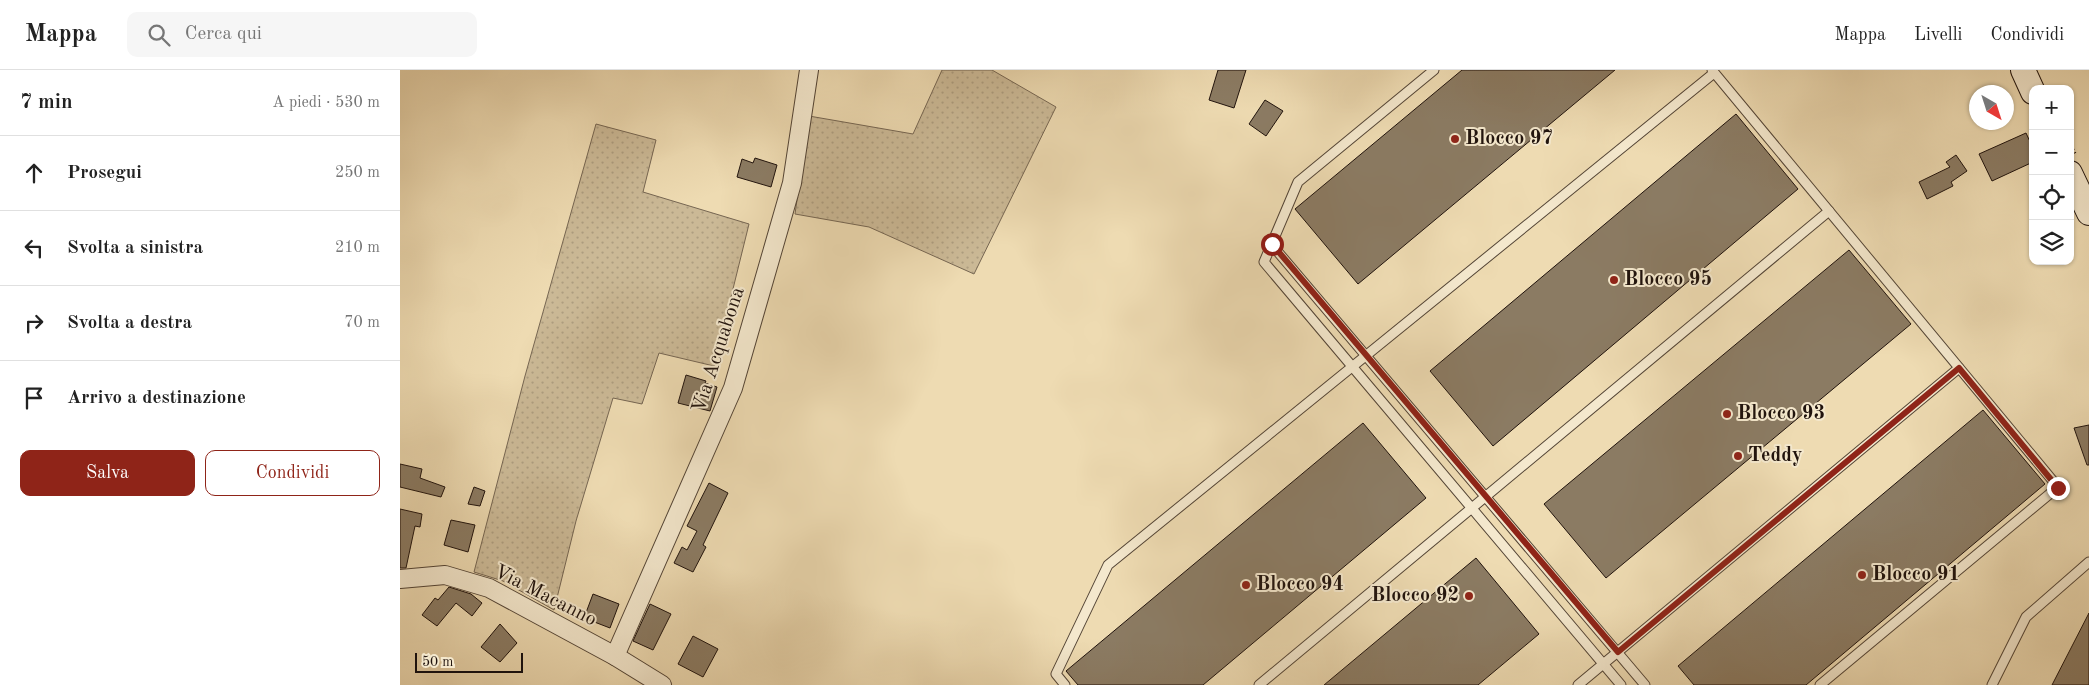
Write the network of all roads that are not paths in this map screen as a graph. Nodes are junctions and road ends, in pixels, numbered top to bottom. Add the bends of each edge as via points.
1 (809, 70) edge
2 (1434, 70) edge
3 (2022, 70) edge
4 (1713, 71) edge
5 (2030, 85) edge
6 (2071, 175) edge
7 (1829, 211) junction
8 (2089, 213) edge
9 (1272, 244) junction
10 (1366, 356) junction
11 (1353, 367) junction
12 (1959, 368) junction
13 (1486, 496) junction
14 (1472, 508) junction
15 (2089, 562) edge
16 (400, 579) edge
17 (1618, 652) junction
18 (615, 656) junction
19 (1604, 664) junction
20 (662, 685) edge
21 (1064, 685) edge
22 (1259, 685) edge
23 (1578, 685) edge
24 (1621, 685) edge
25 (1645, 685) edge
26 (1820, 685) edge
27 (1992, 685) edge

1 - 18 street, Via Acquabona via 792,183 733,388
2 - 9 lane via 1298,182
3 - 5 main road
4 - 7 lane
4 - 10 lane
6 - 8 main road
7 - 12 lane
7 - 13 lane
9 - 10 lane
9 - 11 lane via 1264,262
10 - 11 lane
10 - 13 lane
11 - 14 lane
11 - 21 lane via 1108,565 1056,674
12 - 17 lane
12 - 26 lane via 2058,488
13 - 14 lane
13 - 17 lane
14 - 19 lane
14 - 22 lane
15 - 27 lane via 2026,616
16 - 18 street, Via Macanno via 445,575 489,588
17 - 19 lane
17 - 25 lane
18 - 20 street, Via Macanno
19 - 23 lane
19 - 24 lane

